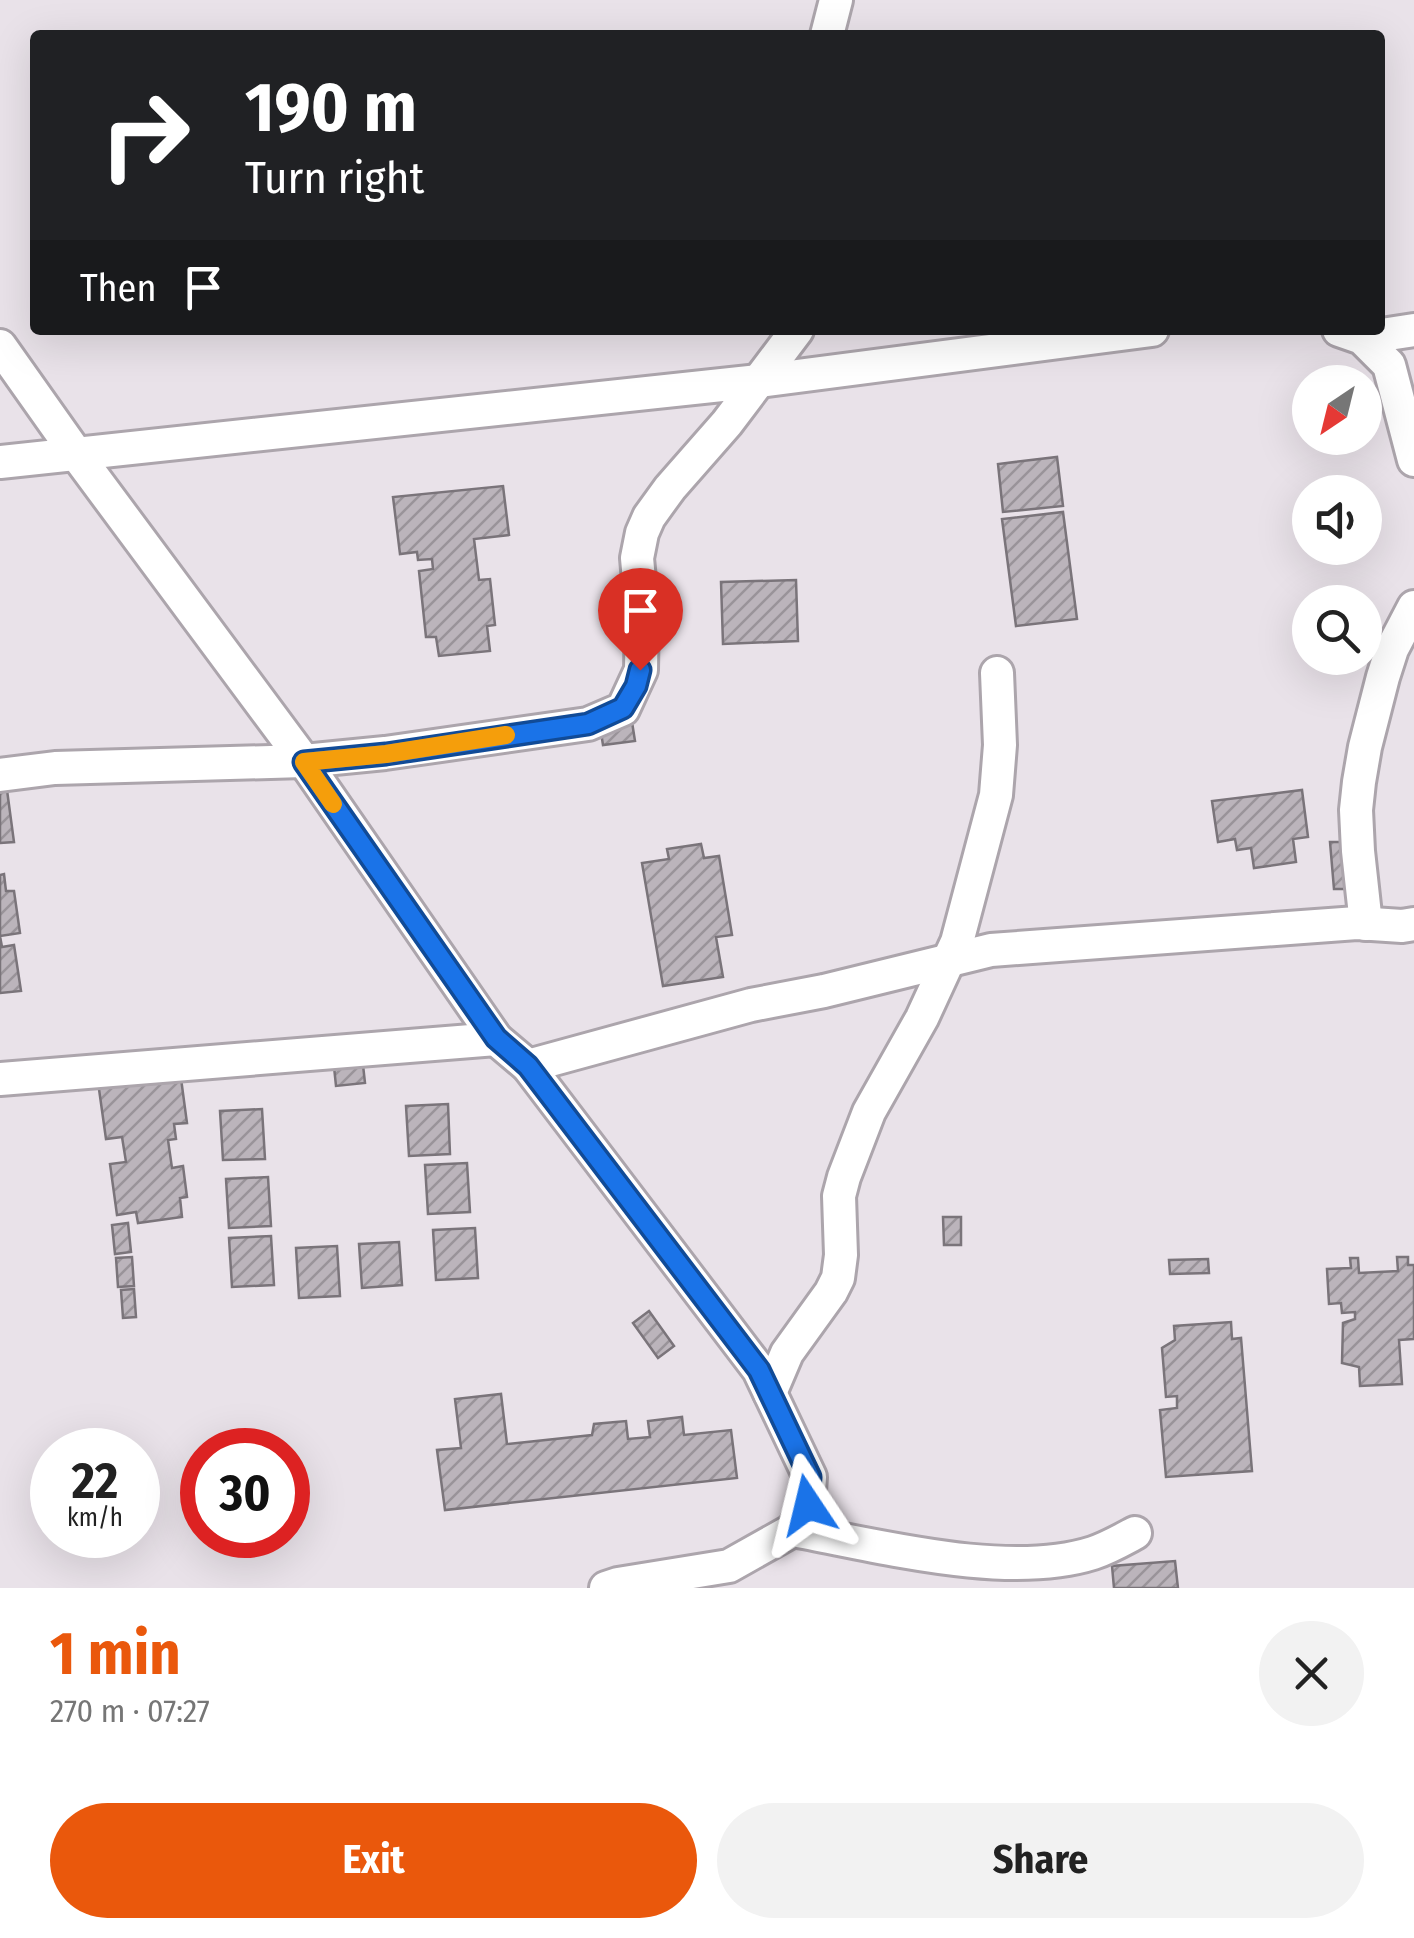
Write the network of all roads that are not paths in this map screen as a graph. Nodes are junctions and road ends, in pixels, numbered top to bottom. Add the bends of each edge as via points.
1 (836, 0) edge
2 (828, 30) edge
3 (1414, 330) edge
4 (1385, 332) edge
5 (793, 335) edge
6 (1113, 335) edge
7 (1351, 335) edge
8 (0, 346) edge
9 (759, 381) junction
10 (77, 455) junction
11 (1414, 460) edge
12 (0, 462) edge
13 (1414, 607) edge
14 (997, 672) dead end
15 (304, 762) junction
16 (0, 775) edge
17 (1366, 924) junction
18 (1414, 924) edge
19 (950, 962) junction
20 (496, 1038) junction
21 (528, 1066) junction
22 (0, 1079) edge
23 (770, 1393) junction
24 (794, 1530) junction
25 (1136, 1533) dead end
26 (606, 1588) edge

1 - 2 street
3 - 4 street
5 - 9 street
6 - 9 street
7 - 11 street via 1389,365
8 - 10 street
9 - 10 street
9 - 15 street via 648,517 637,558 640,670 623,708 588,724
10 - 12 street
10 - 15 street
13 - 17 street via 1392,649 1364,747 1356,810
14 - 19 street via 996,795
15 - 16 street
15 - 20 street
17 - 18 street
17 - 19 street via 991,950
19 - 21 street via 751,1005
19 - 23 street via 868,1112 844,1177 838,1278 787,1353
20 - 21 street
20 - 22 street
21 - 23 street
23 - 24 street via 810,1477 808,1505
24 - 25 street via 1020,1563 1092,1553
24 - 26 street via 729,1566

